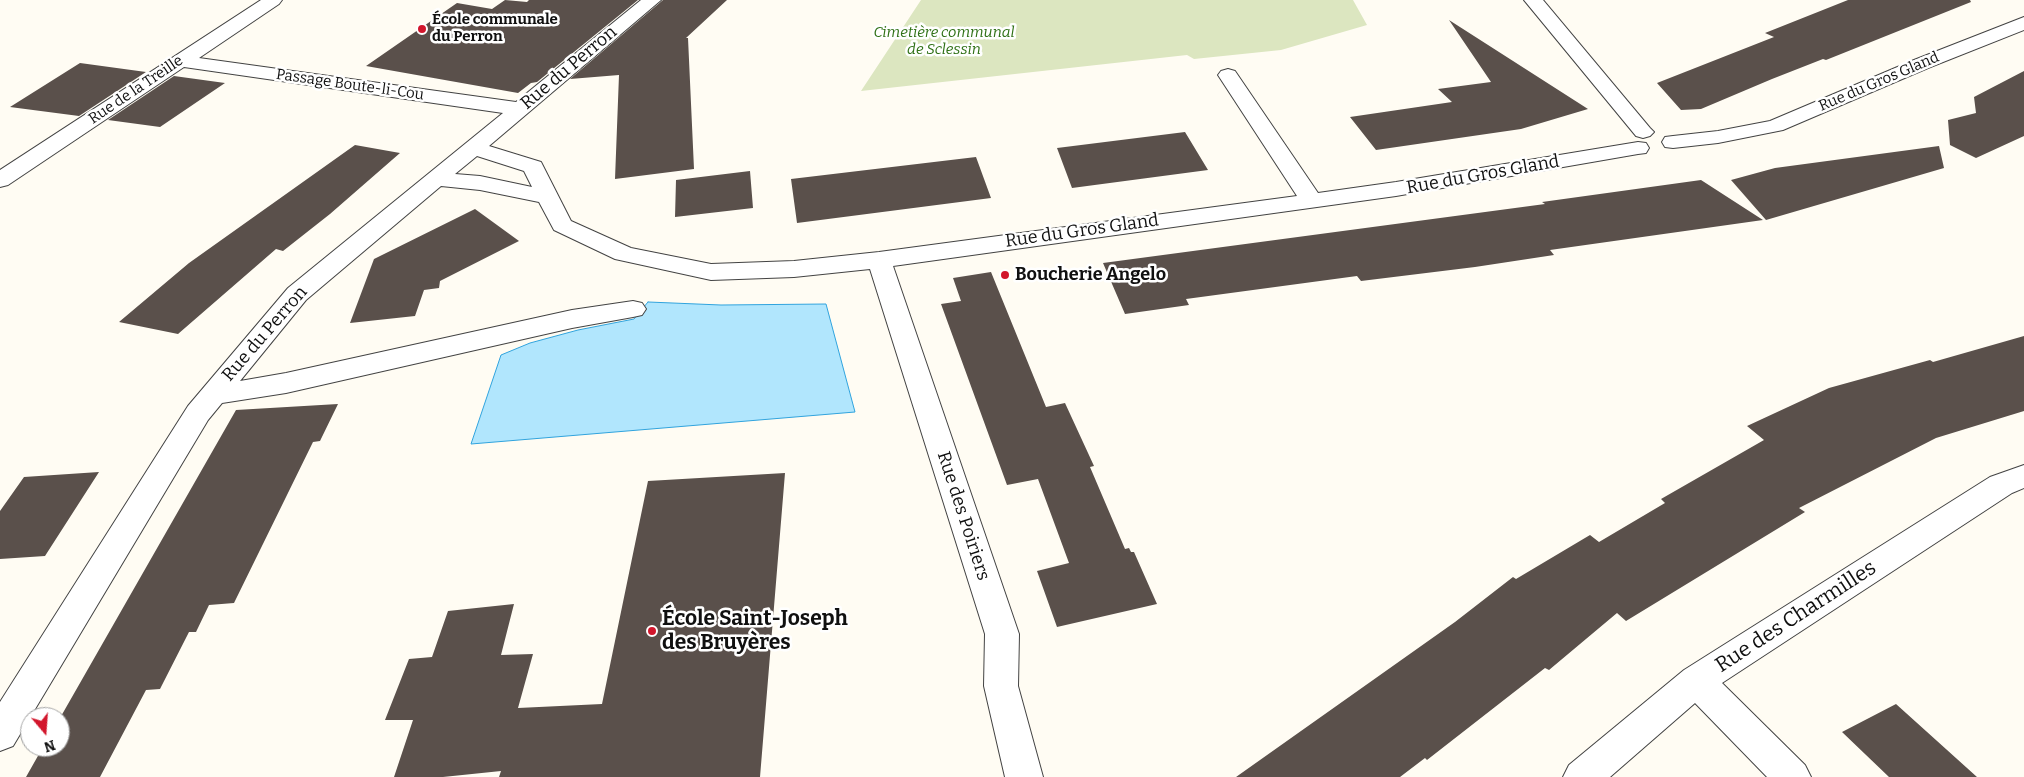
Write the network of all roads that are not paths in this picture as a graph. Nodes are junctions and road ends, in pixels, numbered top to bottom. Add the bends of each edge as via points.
1 (273, 0) edge
2 (652, 0) edge
3 (1532, 0) edge
4 (2024, 23) edge
5 (181, 61) junction
6 (1228, 75) dead end
7 (520, 109) junction
8 (1640, 140) junction
9 (472, 148) junction
10 (434, 179) junction
11 (0, 180) edge
12 (547, 197) junction
13 (1311, 200) junction
14 (879, 260) junction
15 (633, 309) dead end
16 (212, 396) junction
17 (2016, 486) edge
18 (1696, 681) junction
19 (15, 689) edge
20 (0, 734) edge
21 (1024, 777) edge
22 (1582, 777) edge
23 (1792, 777) edge

1 - 5 street, Rue de la Treille
2 - 7 street, Rue du Perron
3 - 8 street
4 - 8 street, Rue du Gros Gland via 1776,126 1673,142 1661,135
5 - 7 street, Passage Boute-li-Cou
5 - 11 street, Rue de la Treille
6 - 13 street
7 - 9 street, Rue du Perron
8 - 13 street, Rue du Gros Gland via 1396,190
9 - 10 street, Rue du Perron
9 - 12 street, Rue du Gros Gland via 532,167
10 - 12 street via 480,183
10 - 16 street, Rue du Perron via 297,294
12 - 14 street, Rue du Gros Gland via 562,225 624,254 711,272 794,269
13 - 14 street, Rue du Gros Gland
14 - 21 street, Rue des Poiriers via 1002,634 1001,686
15 - 16 street via 572,319 286,383
16 - 19 street, Rue du Perron
17 - 18 street, Rue des Charmilles
18 - 22 street, Rue des Charmilles
18 - 23 street
19 - 20 street, Rue du Perron

